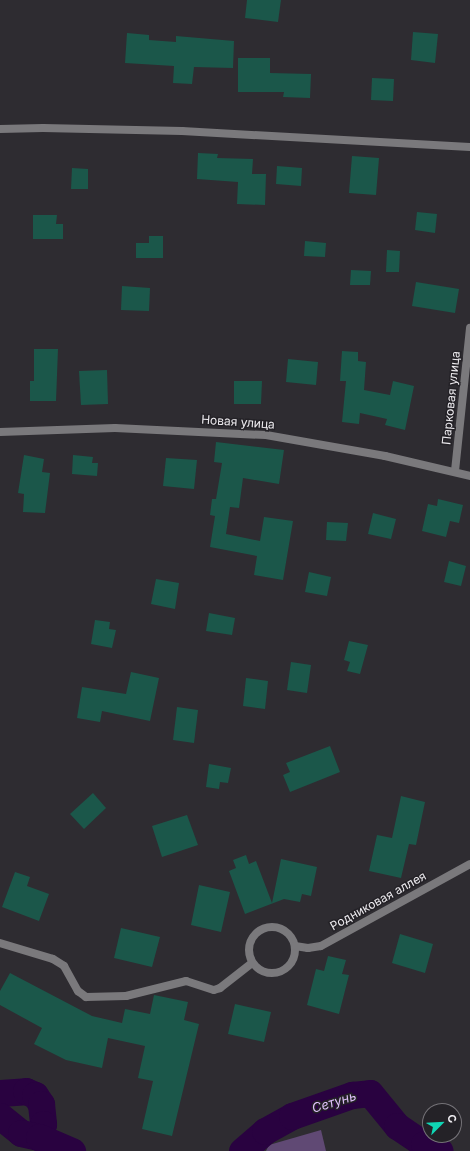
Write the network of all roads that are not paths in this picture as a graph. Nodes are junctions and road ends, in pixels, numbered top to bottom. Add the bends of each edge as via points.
1 (0, 129) edge
2 (470, 147) edge
3 (470, 328) edge
4 (0, 432) edge
5 (455, 471) junction
6 (470, 476) edge
7 (470, 864) edge
8 (0, 943) edge
9 (295, 946) junction
10 (252, 963) junction

1 - 2 street via 182,131
3 - 5 street, Парковая улица
4 - 5 street, Новая улица via 115,428 266,434 328,444
5 - 6 street, Новая улица
7 - 9 street, Родниковая аллея via 321,946
8 - 10 street via 53,959 64,966 78,991 86,997 126,996 186,981 214,990
9 - 10 street via 291,964 280,972 267,973
9 - 10 street via 285,931 272,927 259,930 249,945

